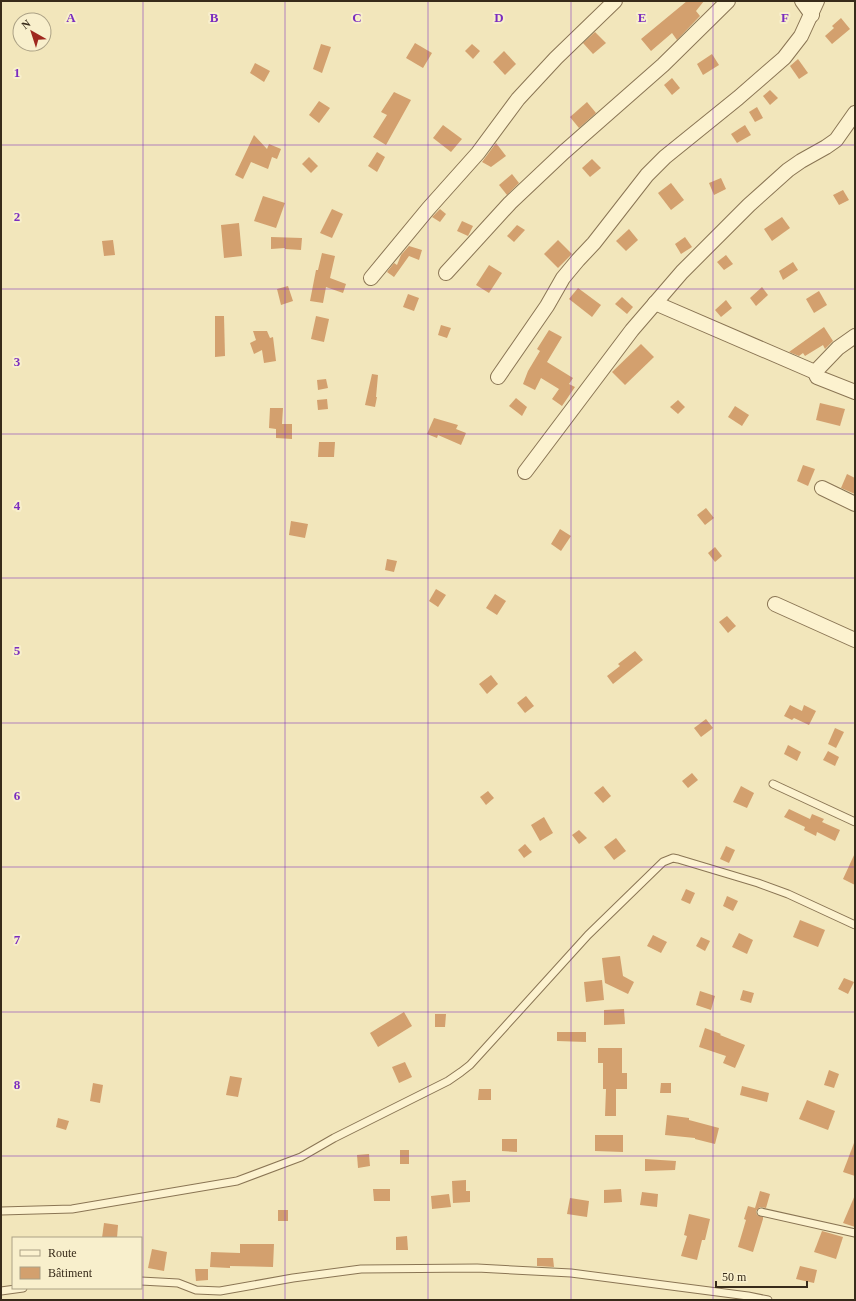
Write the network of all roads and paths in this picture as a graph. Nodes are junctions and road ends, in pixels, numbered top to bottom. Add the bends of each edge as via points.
1 (615, 1) edge
2 (728, 1) edge
3 (802, 1) edge
4 (817, 1) edge
5 (812, 15) junction
6 (855, 113) edge
7 (446, 274) dead end
8 (371, 278) dead end
9 (655, 303) junction
10 (855, 336) edge
11 (815, 372) junction
12 (498, 377) dead end
13 (855, 392) edge
14 (525, 472) dead end
15 (822, 488) dead end
16 (855, 504) edge
17 (776, 604) dead end
18 (855, 640) edge
19 (773, 784) dead end
20 (855, 822) edge
21 (855, 926) edge
22 (1, 1211) edge
23 (761, 1212) dead end
24 (855, 1233) edge
25 (142, 1281) edge
26 (16, 1289) edge
27 (1, 1291) edge
28 (768, 1300) edge

1 - 8 street via 526,89 478,153
2 - 7 street via 663,65 510,203
3 - 5 street
4 - 5 street
5 - 12 street via 801,36 784,58 647,175 563,278
6 - 9 street via 836,140 788,170 749,205
9 - 11 street
9 - 14 street
10 - 11 street via 838,348
11 - 13 street via 817,377
15 - 16 street
17 - 18 street
19 - 20 lane
21 - 22 lane via 788,894 758,883 678,859 668,860 617,905 588,935 470,1065 448,1080 301,1157 237,1181 72,1209
23 - 24 lane
25 - 28 lane via 178,1283 196,1290 220,1291 361,1269 477,1268 571,1273
26 - 27 lane

